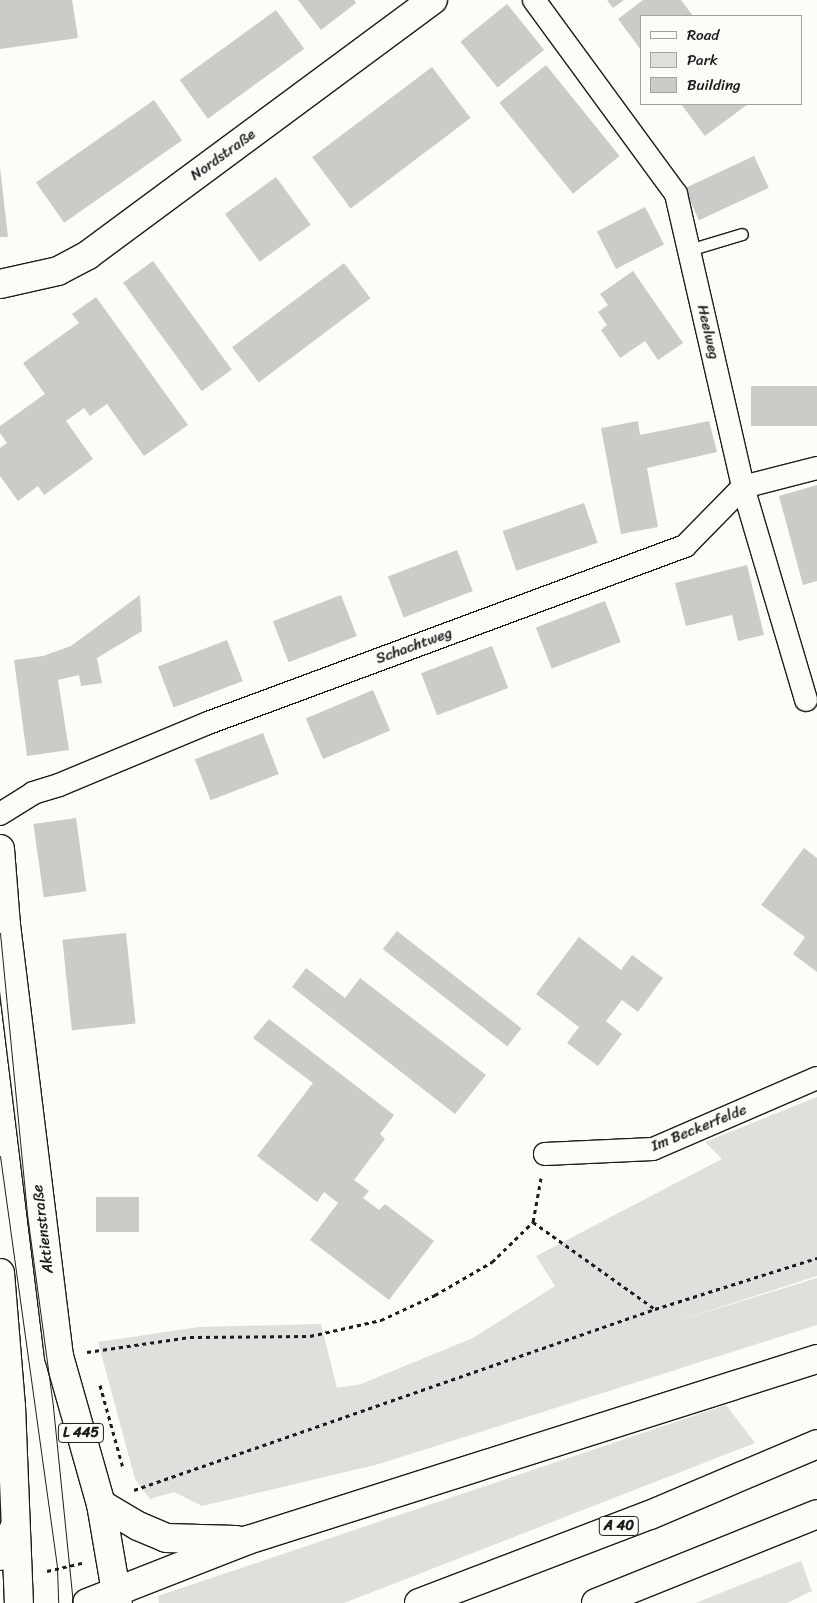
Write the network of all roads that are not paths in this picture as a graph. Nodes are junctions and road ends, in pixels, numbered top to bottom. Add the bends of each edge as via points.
1 (433, 0) edge
2 (534, 0) edge
3 (742, 234) dead end
4 (689, 250) junction
5 (0, 284) edge
6 (817, 468) edge
7 (743, 487) junction
8 (806, 700) dead end
9 (0, 814) edge
10 (0, 849) edge
11 (817, 1078) edge
12 (545, 1154) road end
13 (0, 1273) edge
14 (817, 1359) edge
15 (817, 1444) edge
16 (102, 1504) junction
17 (817, 1514) edge
18 (14, 1528) junction
19 (248, 1540) junction
20 (0, 1556) edge
21 (18, 1594) edge
22 (117, 1597) edge
23 (87, 1603) edge
24 (419, 1603) edge
25 (596, 1603) edge

1 - 5 main road, Nordstraße via 88,255 58,271
2 - 4 street, Heelweg via 676,194
3 - 4 lane
4 - 7 street, Heelweg
6 - 7 street
7 - 8 street, Heelweg
7 - 9 street, Schachtweg via 684,546 208,722 59,785 33,792
10 - 16 main road, Aktienstraße / L 445 via 8,944 59,1356
11 - 12 street, Im Beckerfelde via 653,1149
13 - 18 main road via 11,1406
14 - 19 main road
15 - 24 main road, A 40 via 650,1515
16 - 19 main road via 138,1526 166,1538
16 - 22 main road, Aktienstraße / L 445
17 - 25 main road
18 - 20 main road
18 - 21 main road
19 - 22 main road
22 - 23 main road

